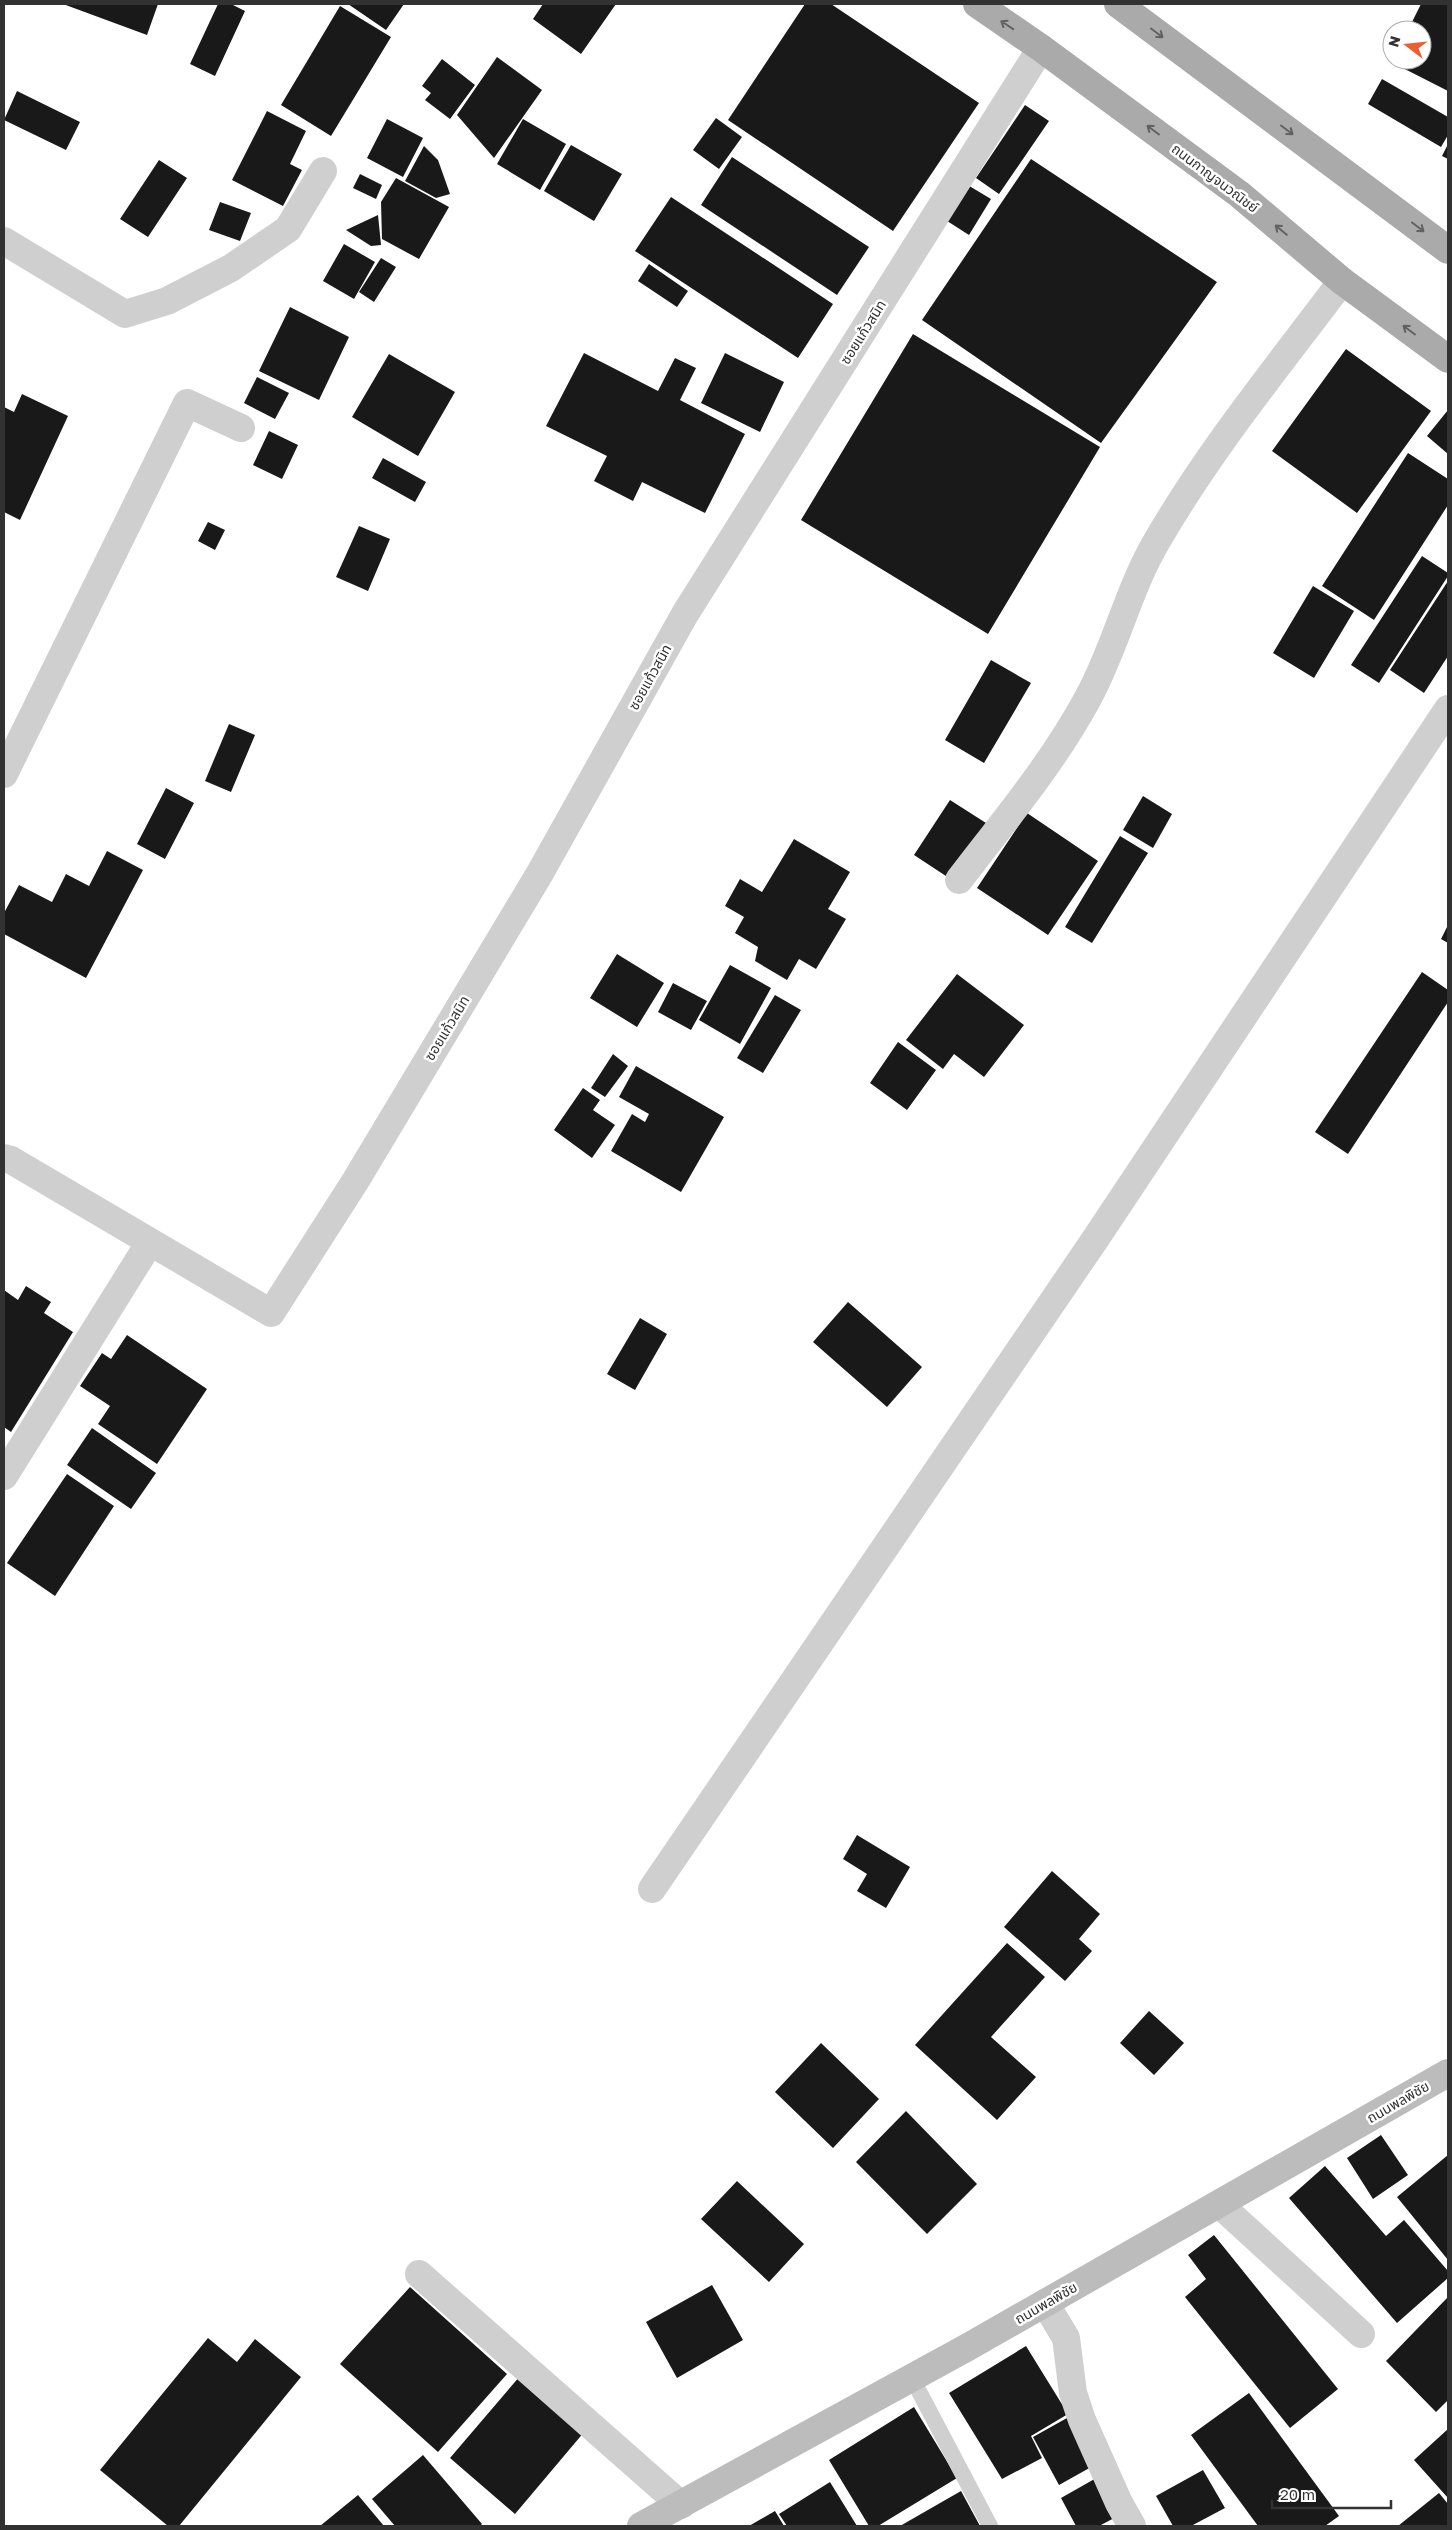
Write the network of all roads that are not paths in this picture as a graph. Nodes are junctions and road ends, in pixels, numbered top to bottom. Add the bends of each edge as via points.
1 (976, 4) edge
2 (1118, 4) edge
3 (1042, 48) junction
4 (323, 171) dead end
5 (4, 241) edge
6 (1447, 246) edge
7 (1342, 281) junction
8 (1448, 359) edge
9 (241, 428) dead end
10 (1448, 709) edge
11 (4, 774) edge
12 (959, 880) dead end
13 (7, 1158) edge
14 (150, 1242) junction
15 (4, 1476) edge
16 (652, 1889) dead end
17 (1448, 2073) edge
18 (1219, 2204) junction
19 (420, 2274) dead end
20 (1045, 2303) junction
21 (1361, 2334) dead end
22 (912, 2378) junction
23 (662, 2518) edge
24 (990, 2526) edge
25 (1132, 2526) edge

3 -> 1 main road, ถนนกาญจนวณิชย์
2 -> 6 main road
7 -> 3 main road, ถนนกาญจนวณิชย์ via 1239,194
3 - 14 street, ซอยแก้วสนิท via 685,614 540,873 356,1180 271,1314
4 - 5 street via 288,229 230,268 167,301 125,314
8 -> 7 main road, ถนนกาญจนวณิชย์
7 - 12 street via 1213,452 1143,567 1089,696 1067,736
9 - 11 street via 187,403
10 - 16 street via 1094,1241
13 - 14 street
14 - 15 street
17 - 18 street, ถนนพลพิชัย
18 - 20 street, ถนนพลพิชัย
18 - 21 street
19 - 23 street
20 - 22 street, ถนนพลพิชัย
20 - 25 street via 1066,2338 1073,2393 1082,2420
22 - 23 street, ถนนพลพิชัย
22 - 24 lane

